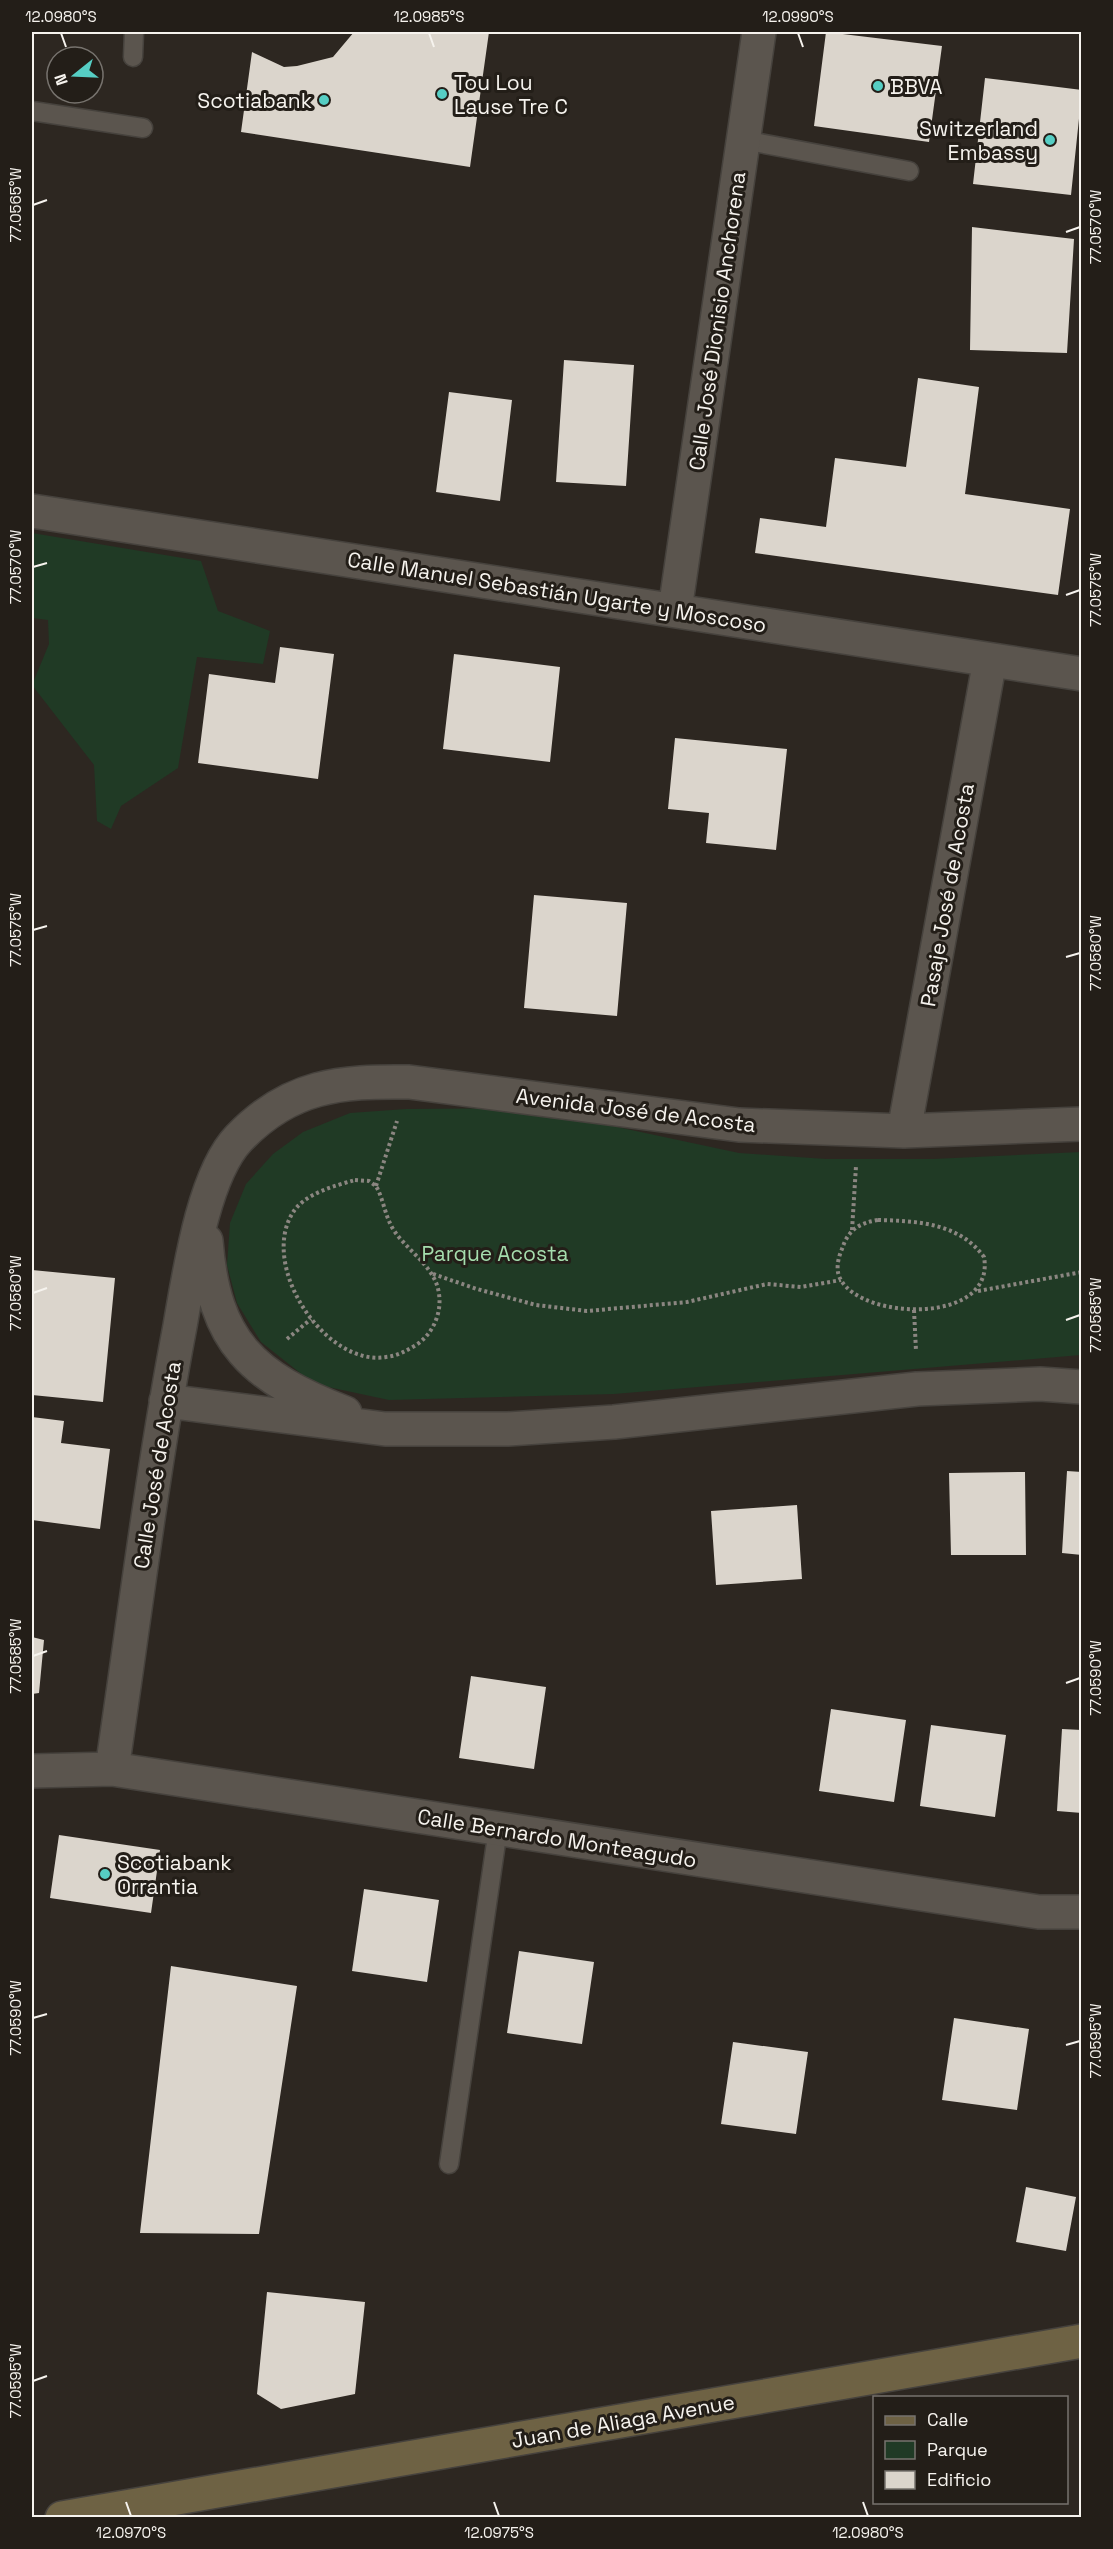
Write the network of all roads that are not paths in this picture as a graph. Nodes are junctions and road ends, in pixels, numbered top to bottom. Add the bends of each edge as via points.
1 (134, 32) edge
2 (759, 32) edge
3 (133, 57) dead end
4 (32, 111) edge
5 (143, 128) dead end
6 (743, 140) junction
7 (909, 171) dead end
8 (32, 511) edge
9 (675, 610) junction
10 (990, 660) junction
11 (1082, 674) edge
12 (1082, 1124) edge
13 (904, 1131) junction
14 (220, 1164) joint
15 (209, 1194) junction
16 (1082, 1387) edge
17 (166, 1401) junction
18 (385, 1429) junction
19 (112, 1769) junction
20 (32, 1771) edge
21 (498, 1829) junction
22 (1082, 1912) edge
23 (449, 2164) dead end
24 (1082, 2342) edge
25 (160, 2509) edge
26 (71, 2517) edge

1 - 3 lane
2 - 6 street, Calle José Dionisio Anchorena
4 - 5 lane
6 - 7 lane
6 - 9 street, Calle José Dionisio Anchorena
8 - 9 street, Calle Manuel Sebastián Ugarte y Moscoso
9 - 10 street, Calle Manuel Sebastián Ugarte y Moscoso
10 - 11 street, Calle Manuel Sebastián Ugarte y Moscoso
10 - 13 street, Pasaje José de Acosta
12 - 13 street, Avenida José de Acosta
13 - 14 street, Avenida José de Acosta via 739,1125 409,1082 362,1082 324,1086 285,1103 238,1139
14 - 15 street, Calle José de Acosta
15 - 17 street, Calle José de Acosta
15 - 18 street via 205,1232 212,1292 223,1323 237,1345 280,1382
16 - 18 street via 1040,1384 917,1389 614,1422 508,1429
17 - 18 street
17 - 19 street, Calle José de Acosta
19 - 20 street, Calle Bernardo Monteagudo
19 - 21 street, Calle Bernardo Monteagudo
21 - 22 street, Calle Bernardo Monteagudo via 1039,1912
21 - 23 lane
24 - 25 main road, Juan de Aliaga Avenue
25 - 26 main road, Juan de Aliaga Avenue

